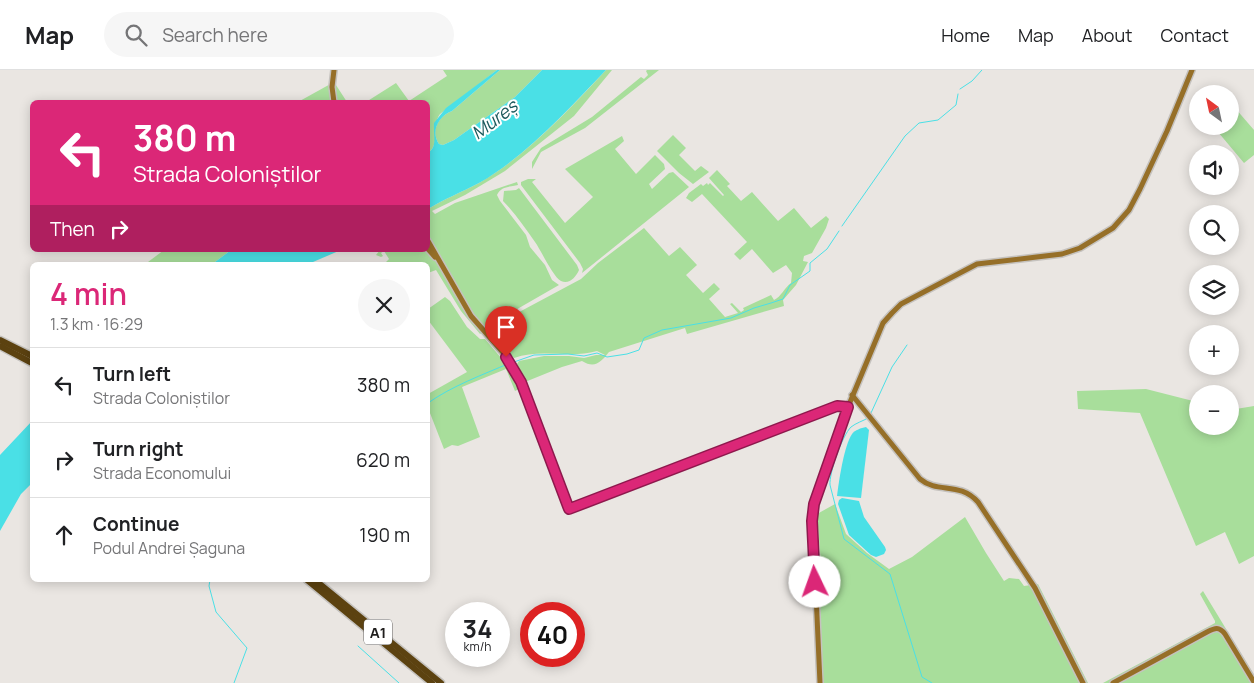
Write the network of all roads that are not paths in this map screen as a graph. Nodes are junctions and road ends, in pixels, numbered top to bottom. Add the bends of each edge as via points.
1 (334, 70) edge
2 (1192, 70) edge
3 (334, 100) edge
4 (430, 250) edge
5 (0, 340) edge
6 (0, 346) edge
7 (30, 355) edge
8 (30, 362) edge
9 (852, 395) junction
10 (848, 407) junction
11 (309, 582) edge
12 (317, 582) edge
13 (1254, 682) edge
14 (432, 683) edge
15 (441, 683) edge
16 (820, 683) edge
17 (1083, 683) edge
18 (1113, 683) edge

1 - 3 street
2 - 9 street via 1130,210 1118,224 1092,241 1062,254 977,264 902,304 883,324
4 - 10 street via 471,316 511,363 569,509 837,406
5 - 7 highway
6 - 8 highway
9 - 10 street
9 - 17 street via 920,479 932,486 962,490 974,497 1035,588
10 - 16 street via 816,493 812,513
11 - 14 highway, A1
12 - 15 highway, A1
13 - 18 street via 1225,634 1217,628

